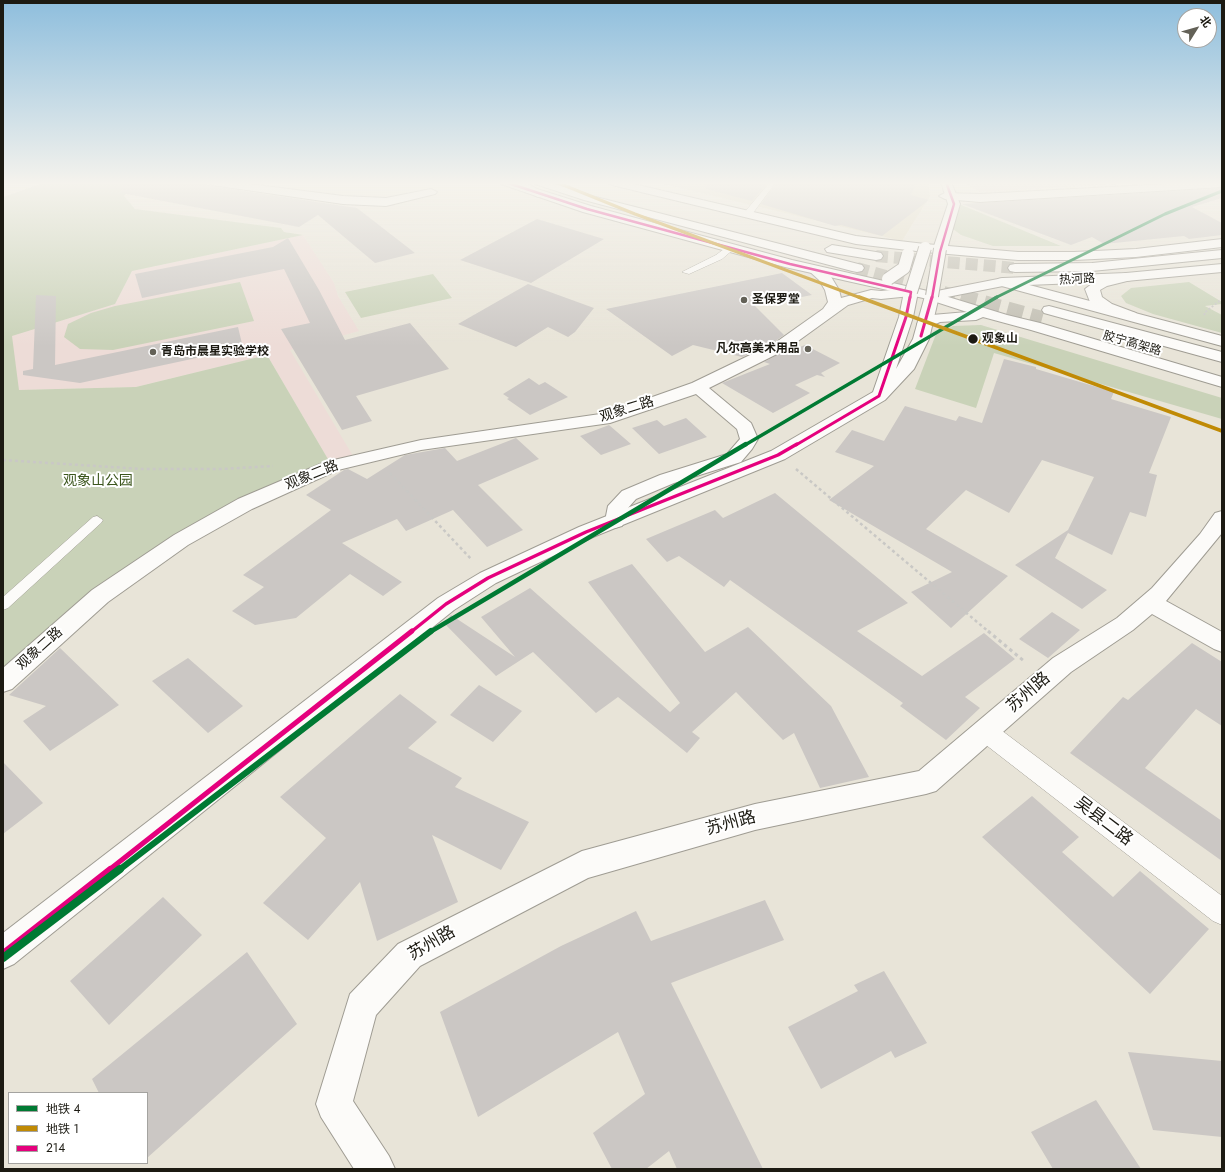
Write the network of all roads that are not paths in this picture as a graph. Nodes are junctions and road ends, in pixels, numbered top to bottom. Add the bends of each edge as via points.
1 (689, 237) edge
2 (725, 237) edge
3 (777, 237) edge
4 (842, 237) edge
5 (944, 237) edge
6 (1222, 243) edge
7 (893, 244) junction
8 (927, 244) junction
9 (731, 248) junction
10 (940, 249) junction
11 (1222, 254) edge
12 (872, 258) tunnel mouth
13 (972, 266) dead end
14 (1015, 268) tunnel mouth
15 (1222, 268) edge
16 (815, 270) junction
17 (686, 272) dead end
18 (984, 273) dead end
19 (858, 274) junction
20 (1126, 277) junction
21 (1003, 282) junction
22 (911, 292) junction
23 (932, 296) junction
24 (829, 312) junction
25 (1046, 314) tunnel mouth
26 (1136, 317) junction
27 (1003, 320) junction
28 (924, 324) junction
29 (1120, 340) junction
30 (1222, 341) edge
31 (1222, 357) edge
32 (1222, 369) edge
33 (1222, 382) edge
34 (698, 387) junction
35 (879, 396) junction
36 (1222, 518) edge
37 (97, 520) dead end
38 (615, 521) junction
39 (1150, 602) junction
40 (3, 605) edge
41 (1222, 643) edge
42 (3, 682) edge
43 (984, 732) junction
44 (1222, 912) edge
45 (3, 954) edge
46 (376, 1169) edge

1 - 9 main road
2 - 19 main road
3 - 12 main road
4 - 7 main road, 热河路
5 - 10 main road
6 - 10 main road, 热河路 via 1074,256 1018,256
7 - 8 main road, 热河路
7 - 19 main road, bridge via 908,254 904,268 888,279 876,281
8 - 10 main road, 热河路
8 - 22 main road, bridge
9 - 16 main road
9 - 17 lane via 719,257
10 - 13 main road
10 - 23 main road, bridge
11 - 14 main road via 1092,267
15 - 20 main road, 热河路
16 - 19 main road
16 - 24 main road via 832,290 835,302
18 - 21 main road
19 - 22 main road
20 - 21 main road, 热河路
20 - 26 main road via 1102,283 1092,289 1095,299 1108,307
21 - 23 main road, 热河路
21 - 26 main road
22 - 23 main road
22 - 24 main road, 观象二路 via 871,294 843,302
22 - 35 main road via 906,317
23 - 27 main road
23 - 28 main road
24 - 34 main road, 观象二路 via 782,346
25 - 29 main road, 胶宁高架路
26 - 30 main road
27 - 28 main road via 959,315 937,318
27 - 29 main road
28 - 35 main road via 921,339 906,369
29 - 31 main road, 胶宁高架路
29 - 32 main road, 胶宁高架路
29 - 33 main road
34 - 38 main road via 745,427 749,439 744,449 734,458 667,479 629,495 618,506
34 - 42 main road, 观象二路 via 610,418 421,445 332,466 245,504 181,540 100,596
35 - 38 main road via 778,455
36 - 39 main road, 苏州路 via 1160,594
37 - 40 lane
38 - 45 main road via 488,578 446,604
39 - 41 main road
39 - 43 main road, 苏州路 via 1125,624 1062,665
43 - 44 street, 吴县二路
43 - 46 main road, 苏州路 via 926,782 755,817 582,865 409,955 362,1006 334,1104

